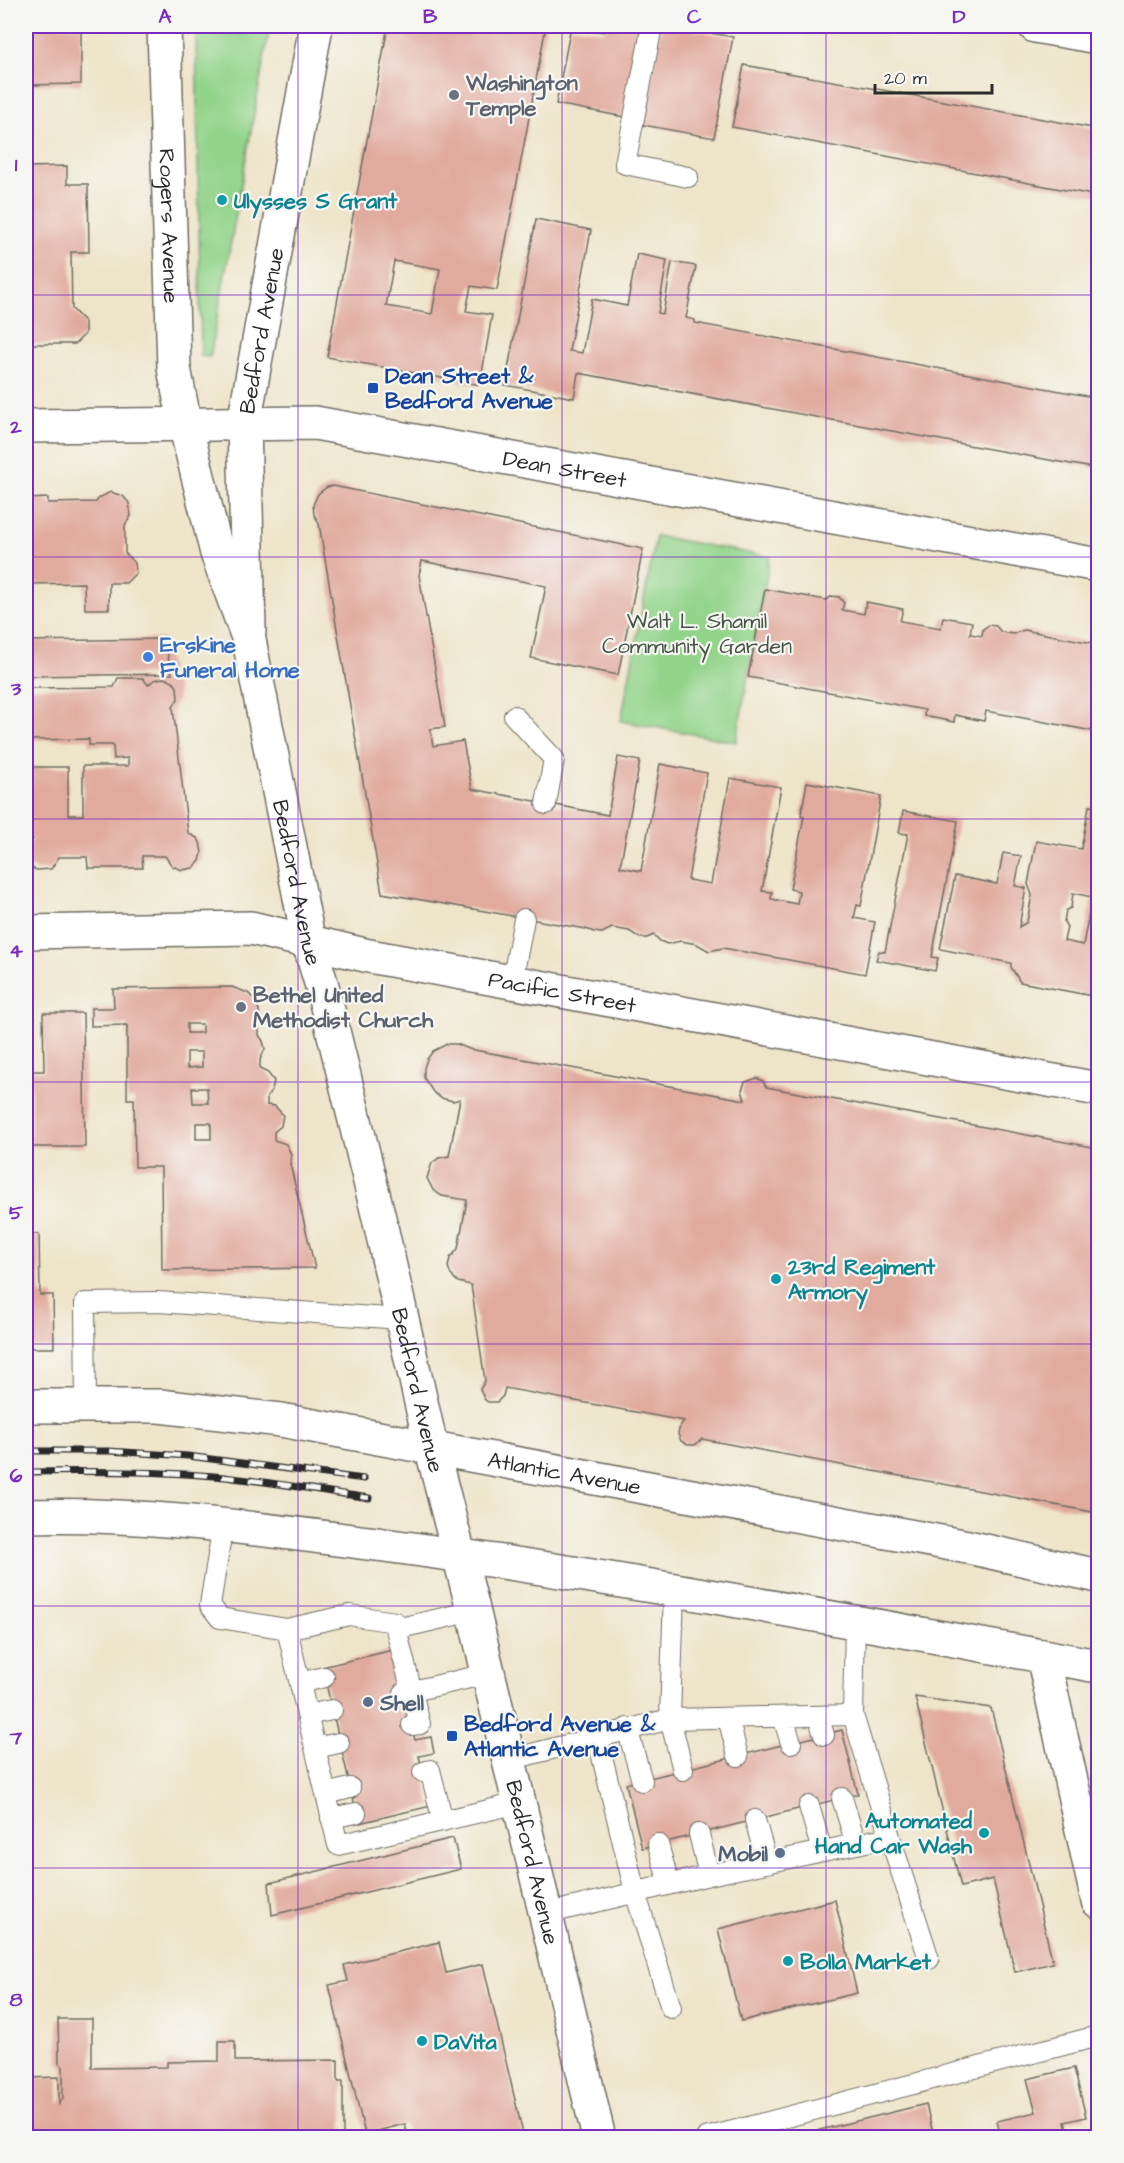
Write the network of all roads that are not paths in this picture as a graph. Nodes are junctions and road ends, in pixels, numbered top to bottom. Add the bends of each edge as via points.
1 (164, 26) edge
2 (316, 26) edge
3 (652, 26) edge
4 (1035, 26) edge
5 (1098, 37) edge
6 (688, 177) dead end
7 (244, 423) junction
8 (185, 424) junction
9 (26, 426) edge
10 (1098, 565) edge
11 (249, 640) junction
12 (514, 716) dead end
13 (546, 804) dead end
14 (524, 919) dead end
15 (26, 932) edge
16 (309, 943) junction
17 (512, 982) junction
18 (1098, 1089) edge
19 (402, 1318) junction
20 (86, 1405) junction
21 (26, 1406) edge
22 (431, 1446) junction
23 (26, 1516) edge
24 (223, 1524) junction
25 (459, 1556) junction
26 (1098, 1576) edge
27 (674, 1590) junction
28 (473, 1611) junction
29 (855, 1623) junction
30 (287, 1629) junction
31 (396, 1629) junction
32 (1043, 1656) junction
33 (1098, 1666) edge
34 (488, 1674) junction
35 (324, 1677) dead end
36 (300, 1683) junction
37 (408, 1692) junction
38 (332, 1710) dead end
39 (307, 1715) junction
40 (853, 1715) junction
41 (783, 1717) junction
42 (728, 1718) junction
43 (670, 1719) junction
44 (412, 1725) dead end
45 (627, 1728) junction
46 (597, 1736) junction
47 (339, 1743) dead end
48 (791, 1743) dead end
49 (315, 1748) junction
50 (738, 1756) dead end
51 (508, 1760) junction
52 (683, 1770) dead end
53 (423, 1772) dead end
54 (642, 1781) dead end
55 (350, 1788) dead end
56 (326, 1794) junction
57 (842, 1798) dead end
58 (519, 1803) junction
59 (809, 1806) dead end
60 (356, 1813) dead end
61 (331, 1818) junction
62 (755, 1820) dead end
63 (443, 1821) junction
64 (699, 1834) dead end
65 (890, 1837) junction
66 (658, 1844) dead end
67 (856, 1844) junction
68 (822, 1851) junction
69 (767, 1863) junction
70 (709, 1875) junction
71 (669, 1884) junction
72 (635, 1892) junction
73 (1098, 1901) edge
74 (545, 1914) junction
75 (929, 1959) dead end
76 (671, 2008) dead end
77 (1098, 2036) edge
78 (598, 2138) edge
79 (706, 2138) edge

1 - 8 main road, Rogers Avenue via 174,363
2 - 7 main road, Bedford Avenue
3 - 6 lane via 625,164
4 - 5 main road
7 - 8 main road, Dean Street
7 - 10 main road, Dean Street via 315,423
7 - 11 main road, Bedford Avenue
8 - 9 main road, Dean Street
8 - 11 main road, Bedford Avenue via 217,553
11 - 16 main road, Bedford Avenue
12 - 13 lane via 554,759
14 - 17 lane
15 - 16 main road, Pacific Street via 251,928
16 - 17 main road, Pacific Street
16 - 19 main road, Bedford Avenue
17 - 18 main road, Pacific Street
19 - 20 lane via 158,1302 85,1303
19 - 22 main road, Bedford Avenue
20 - 21 main road, Atlantic Avenue
20 - 22 main road, Atlantic Avenue via 159,1406 239,1414
22 - 25 main road, Bedford Avenue
22 - 26 main road, Atlantic Avenue via 956,1545
23 - 24 main road via 121,1516
24 - 25 main road
24 - 30 lane via 210,1605 220,1618
25 - 27 main road
25 - 28 main road, Bedford Avenue
27 - 29 main road
27 - 43 lane
28 - 31 lane
28 - 34 main road, Bedford Avenue
29 - 32 main road
29 - 40 lane
30 - 31 lane via 349,1615 395,1622
30 - 36 lane
31 - 37 lane
32 - 33 main road
32 - 73 main road
34 - 37 lane
34 - 51 main road, Bedford Avenue
35 - 36 lane
36 - 39 lane
37 - 44 lane via 420,1724
38 - 39 lane
39 - 49 lane
40 - 41 lane via 821,1726
40 - 65 lane
41 - 42 lane
41 - 48 lane
42 - 43 lane
42 - 50 lane
43 - 45 lane
43 - 52 lane
45 - 46 lane
45 - 54 lane
46 - 51 lane
46 - 72 lane
47 - 49 lane
49 - 56 lane
51 - 58 main road, Bedford Avenue
53 - 63 lane via 430,1770 432,1795
55 - 56 lane
56 - 61 lane
57 - 67 lane
58 - 63 lane
58 - 74 main road, Bedford Avenue
59 - 68 lane
60 - 61 lane
61 - 63 lane via 338,1845
62 - 69 lane
64 - 70 lane
65 - 67 lane
65 - 75 lane
66 - 71 lane
67 - 68 lane
68 - 69 lane
69 - 70 lane
70 - 71 lane
71 - 72 lane
72 - 74 lane
72 - 76 lane
74 - 78 main road, Bedford Avenue
77 - 79 lane

